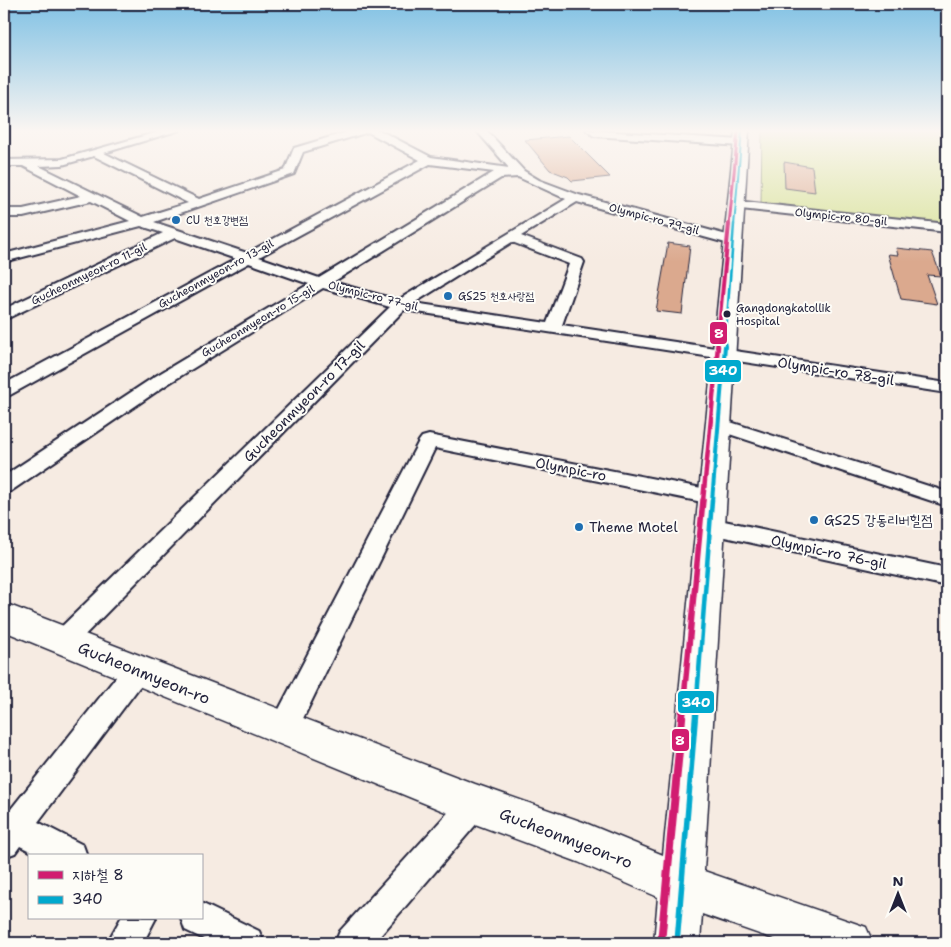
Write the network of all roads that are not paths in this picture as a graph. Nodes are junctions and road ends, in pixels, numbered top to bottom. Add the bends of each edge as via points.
1 (47, 174) edge
2 (139, 174) edge
3 (283, 174) edge
4 (401, 174) edge
5 (507, 174) edge
6 (522, 174) edge
7 (738, 174) edge
8 (93, 197) junction
9 (575, 198) junction
10 (198, 203) junction
11 (736, 205) junction
12 (4, 213) edge
13 (142, 222) junction
14 (946, 231) edge
15 (174, 233) junction
16 (511, 237) junction
17 (733, 241) junction
18 (246, 257) junction
19 (4, 258) edge
20 (321, 283) junction
21 (400, 305) junction
22 (4, 316) edge
23 (553, 327) junction
24 (724, 354) junction
25 (947, 388) edge
26 (4, 391) edge
27 (718, 424) junction
28 (4, 486) edge
29 (947, 499) edge
30 (711, 511) junction
31 (947, 577) edge
32 (4, 617) edge
33 (63, 641) junction
34 (137, 670) junction
35 (284, 728) junction
36 (476, 804) junction
37 (8, 830) edge
38 (67, 854) edge
39 (681, 885) junction
40 (139, 920) edge
41 (201, 920) edge
42 (124, 943) edge
43 (247, 943) edge
44 (352, 943) edge
45 (676, 943) edge
46 (850, 943) edge

1 - 8 street, Olympic-ro 77-gil
2 - 10 street
3 - 10 street
4 - 18 street, Gucheonmyeon-ro 13-gil
5 - 20 street, Gucheonmyeon-ro 15-gil via 498,175
6 - 9 street, Olympic-ro 79-gil
7 - 11 main road
8 - 12 street via 23,213
8 - 13 street, Olympic-ro 77-gil
9 - 16 street, Gucheonmyeon-ro 17-gil
9 - 17 street, Olympic-ro 79-gil
10 - 13 street
11 - 14 street, Olympic-ro 80-gil
11 - 17 main road
13 - 15 street, Olympic-ro 77-gil
13 - 19 street, Gucheonmyeon-ro 11-gil
15 - 18 street, Olympic-ro 77-gil
15 - 22 street, Gucheonmyeon-ro 11-gil
16 - 21 street, Gucheonmyeon-ro 17-gil
16 - 23 street via 577,262
17 - 24 main road
18 - 20 street, Olympic-ro 77-gil
18 - 26 street, Gucheonmyeon-ro 13-gil
20 - 21 street, Olympic-ro 77-gil
20 - 28 street, Gucheonmyeon-ro 15-gil via 160,381
21 - 23 street, Olympic-ro 77-gil
21 - 33 street, Gucheonmyeon-ro 17-gil
23 - 24 street, Olympic-ro 77-gil
24 - 25 street, Olympic-ro 78-gil
24 - 27 main road
27 - 29 street
27 - 30 main road
30 - 31 street, Olympic-ro 76-gil
30 - 35 street, Olympic-ro via 429,441
30 - 39 main road
32 - 33 main road, Gucheonmyeon-ro
33 - 34 main road, Gucheonmyeon-ro
34 - 35 main road, Gucheonmyeon-ro
34 - 37 street
35 - 36 main road, Gucheonmyeon-ro
36 - 39 main road, Gucheonmyeon-ro via 583,842
36 - 44 street
37 - 38 street
39 - 45 main road
39 - 46 main road, Gucheonmyeon-ro
40 - 42 street
41 - 43 street

